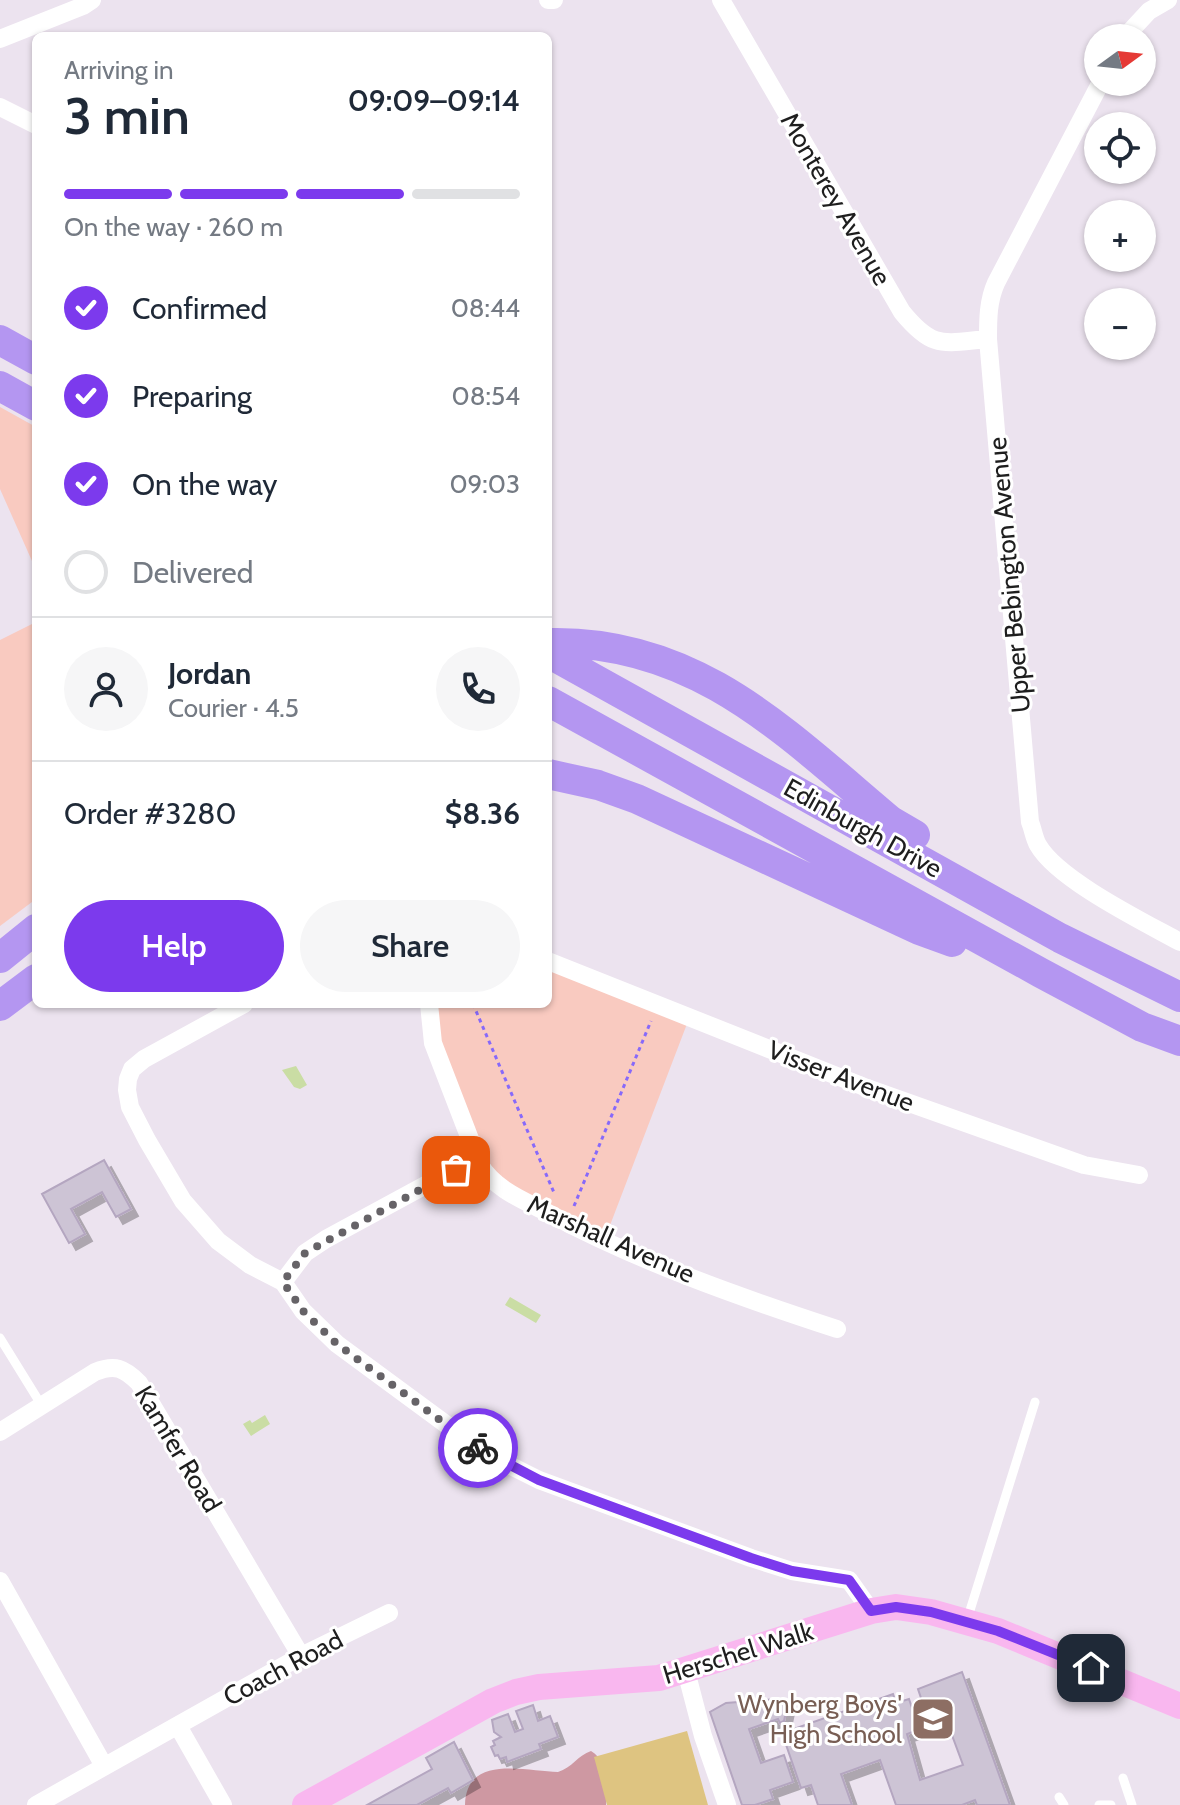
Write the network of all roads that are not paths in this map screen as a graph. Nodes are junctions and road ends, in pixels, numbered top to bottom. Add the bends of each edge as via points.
1 (92, 0) edge
2 (548, 0) edge
3 (554, 0) edge
4 (721, 0) edge
5 (1168, 0) edge
6 (1137, 24) edge
7 (0, 39) edge
8 (1094, 96) edge
9 (0, 107) edge
10 (32, 123) edge
11 (988, 339) junction
12 (0, 340) edge
13 (32, 358) edge
14 (0, 386) edge
15 (32, 404) edge
16 (552, 643) edge
17 (552, 655) edge
18 (552, 703) edge
19 (552, 775) edge
20 (32, 932) edge
21 (1060, 938) junction
22 (1180, 942) edge
23 (0, 958) edge
24 (552, 963) edge
25 (1041, 973) junction
26 (32, 982) edge
27 (1180, 997) edge
28 (0, 1006) edge
29 (237, 1008) edge
30 (429, 1008) edge
31 (1180, 1041) edge
32 (480, 1165) junction
33 (1139, 1175) dead end
34 (283, 1282) junction
35 (837, 1329) dead end
36 (0, 1338) edge
37 (1035, 1402) dead end
38 (42, 1406) junction
39 (0, 1432) edge
40 (0, 1581) edge
41 (871, 1611) junction
42 (389, 1613) dead end
43 (966, 1622) junction
44 (301, 1656) junction
45 (686, 1671) junction
46 (1180, 1706) edge
47 (178, 1726) junction
48 (104, 1766) junction
49 (1123, 1778) dead end
50 (36, 1805) edge
51 (223, 1805) edge
52 (305, 1805) edge
53 (727, 1805) edge
54 (1099, 1805) edge
55 (1111, 1805) edge
56 (1132, 1805) edge

1 - 7 street
2 - 3 street
4 - 11 street, Monterey Avenue via 902,312 930,339
5 - 6 street
8 - 11 street, Upper Bebington Avenue via 990,296
9 - 10 street
11 - 22 street, Upper Bebington Avenue via 1033,833 1044,853 1081,885
12 - 13 highway
14 - 15 highway
16 - 21 highway via 637,652 706,678 780,729 891,821 1006,891
17 - 21 highway, Edinburgh Drive
18 - 25 highway, Edinburgh Drive
19 - 25 highway via 637,799 919,930
20 - 23 highway
21 - 27 highway, Edinburgh Drive
24 - 33 street, Visser Avenue via 924,1109 1084,1165
25 - 31 highway, Edinburgh Drive via 1142,1027
26 - 28 highway
29 - 34 street via 144,1059 132,1069 127,1090 130,1107 183,1201 218,1241
30 - 32 street via 433,1043
32 - 34 street via 444,1175 326,1239 305,1253
32 - 35 street, Marshall Avenue via 494,1183 567,1223 657,1264
34 - 41 street via 337,1344 485,1453 567,1491 751,1558 849,1580
36 - 38 lane
37 - 43 lane
38 - 39 street, Kamfer Road
38 - 44 street, Kamfer Road via 95,1372 120,1367 129,1372
40 - 48 street
41 - 43 main road, Herschel Walk via 896,1607
41 - 45 main road, Herschel Walk
42 - 44 street, Coach Road
43 - 46 main road, Herschel Walk
44 - 47 street, Coach Road
45 - 52 main road, Herschel Walk via 648,1680 516,1692
45 - 53 street
47 - 48 street, Coach Road
47 - 51 street
48 - 50 street, Coach Road
49 - 56 lane
54 - 55 lane

